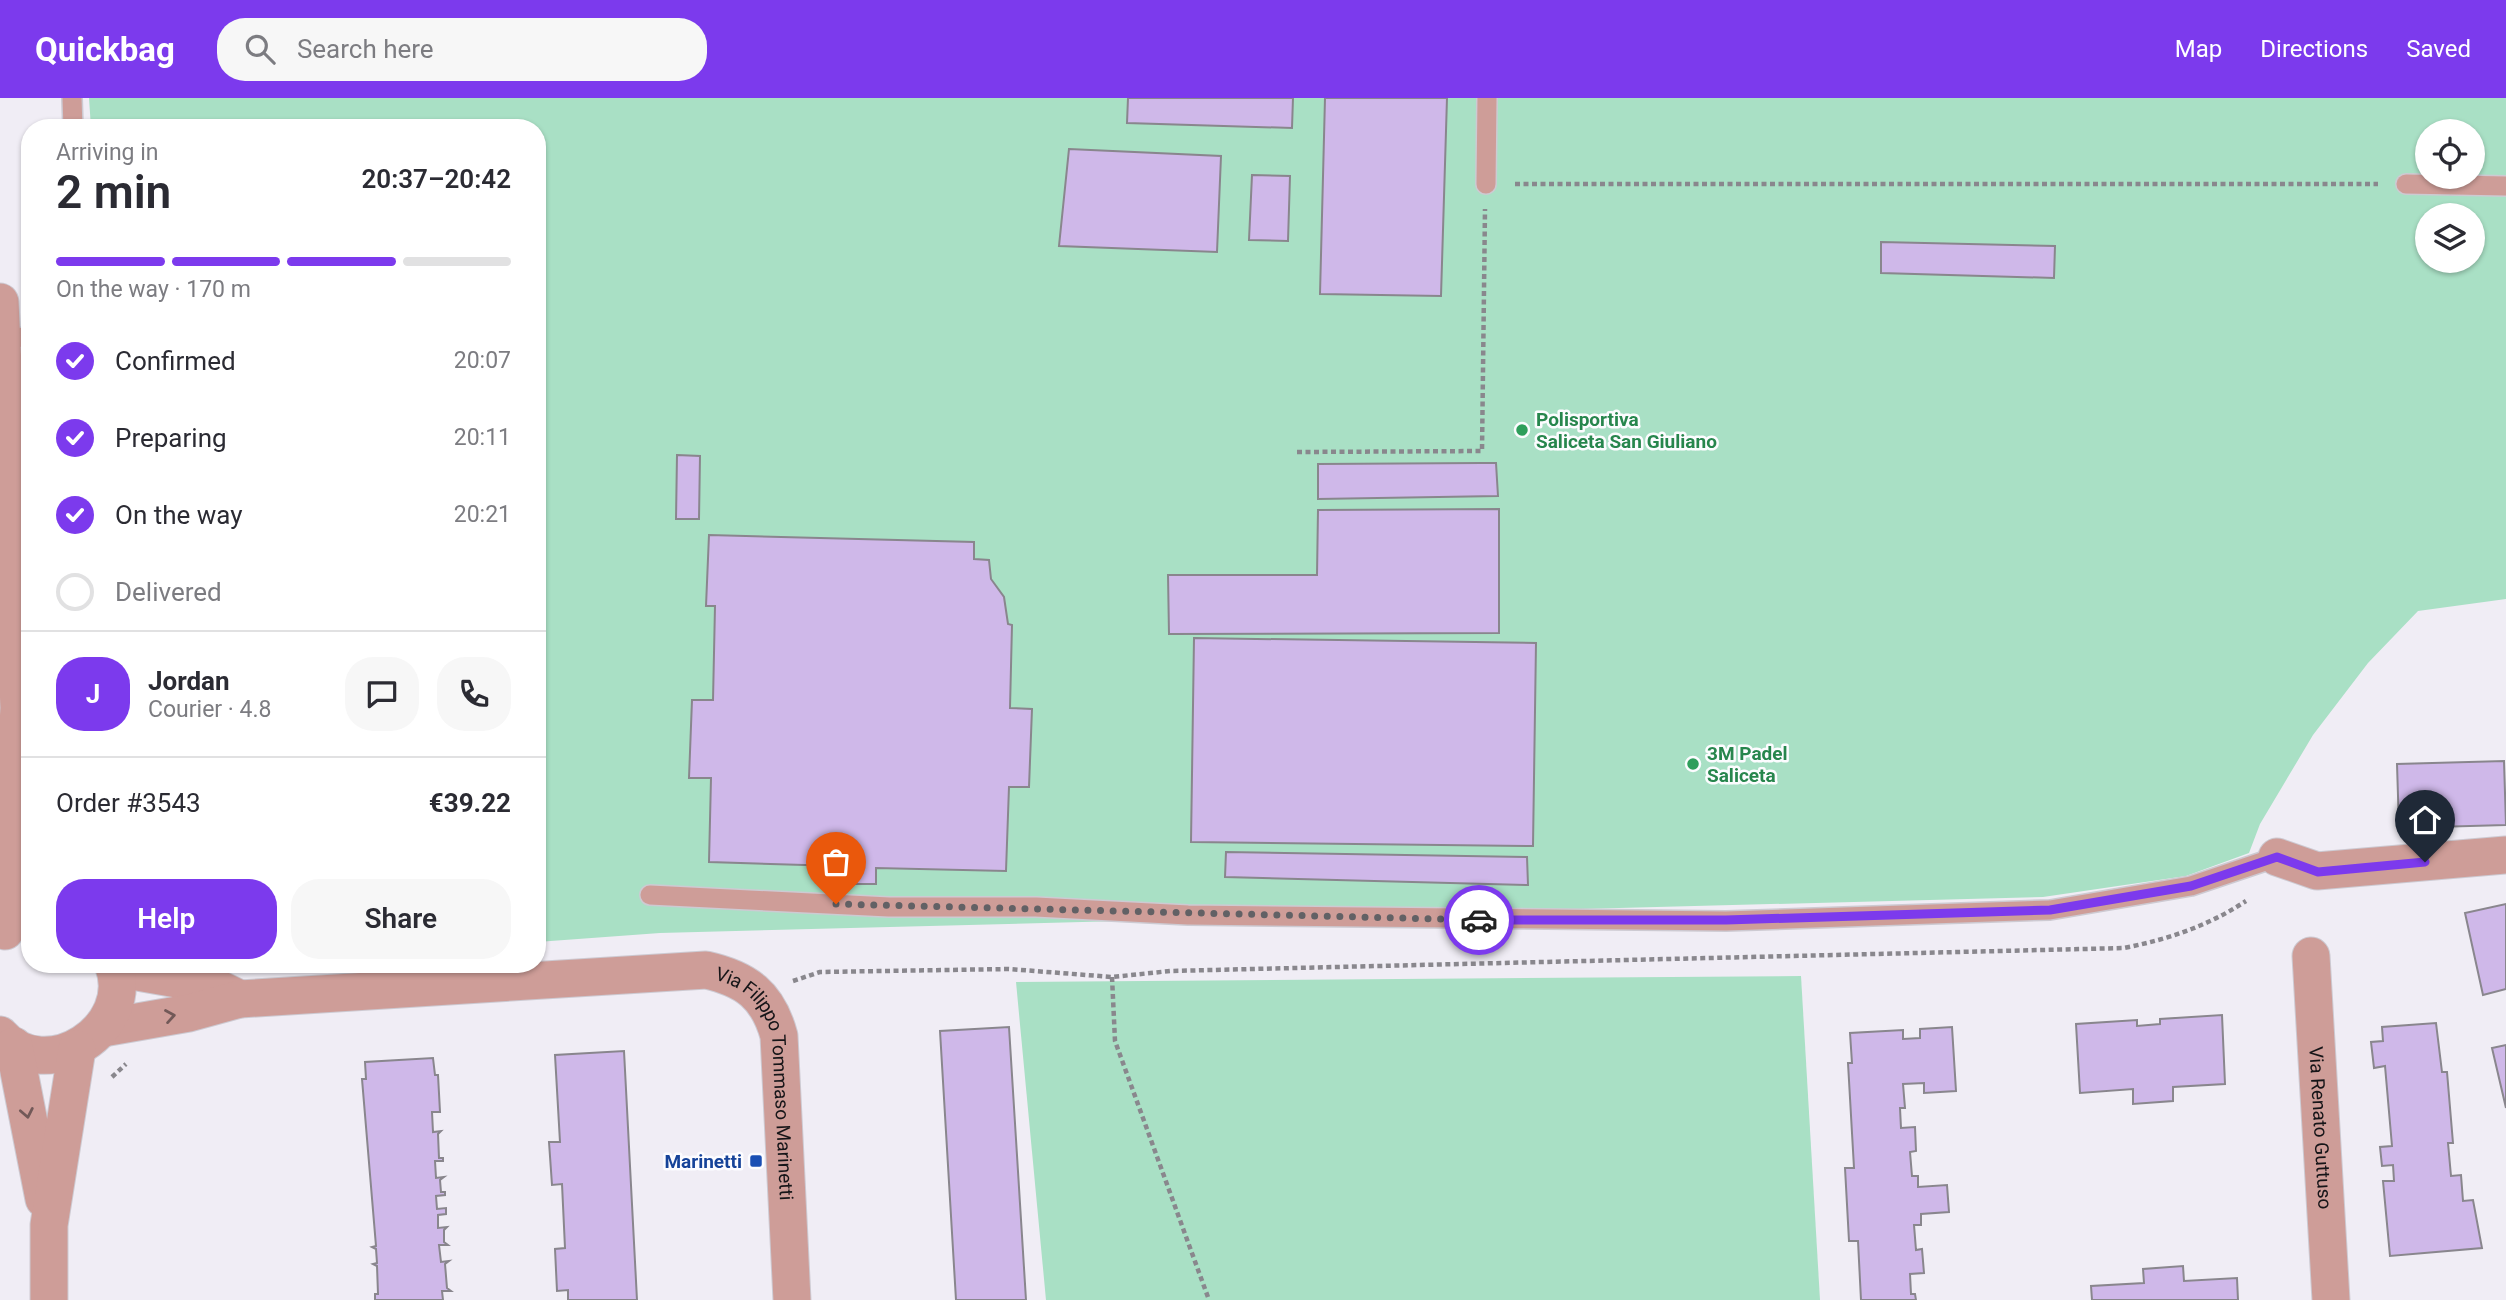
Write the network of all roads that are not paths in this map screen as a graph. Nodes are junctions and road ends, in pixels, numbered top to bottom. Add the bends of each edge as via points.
1 (72, 98) edge
2 (1487, 98) edge
3 (73, 119) edge
4 (1486, 184) road end
5 (2406, 184) road end
6 (2506, 186) edge
7 (0, 302) edge
8 (16, 337) edge
9 (19, 708) junction
10 (21, 715) edge
11 (2506, 855) edge
12 (2277, 857) joint
13 (650, 895) dead end
14 (12, 929) edge
15 (2311, 956) dead end
16 (114, 973) edge
17 (150, 973) edge
18 (240, 999) junction
19 (90, 1039) junction
20 (7, 1040) edge
21 (49, 1226) junction
22 (49, 1300) edge
23 (792, 1300) edge
24 (2331, 1300) edge

1 - 3 lane
2 - 4 lane
5 - 6 lane
7 - 8 street
8 - 9 street
9 - 10 street
9 - 14 street
11 - 12 street via 2318,872
12 - 13 lane via 2191,886 2050,910 1726,920 1188,915
15 - 24 street, Via Renato Guttuso
16 - 19 street via 115,1003
17 - 18 street, Via Filippo Tommaso Marinetti via 211,985
19 -> 18 street, Via Filippo Tommaso Marinetti
18 - 23 street, Via Filippo Tommaso Marinetti via 706,970 733,976 772,1011 779,1036
19 - 20 street, Via Filippo Tommaso Marinetti via 45,1055
19 - 21 street
20 -> 21 street
21 - 22 street

